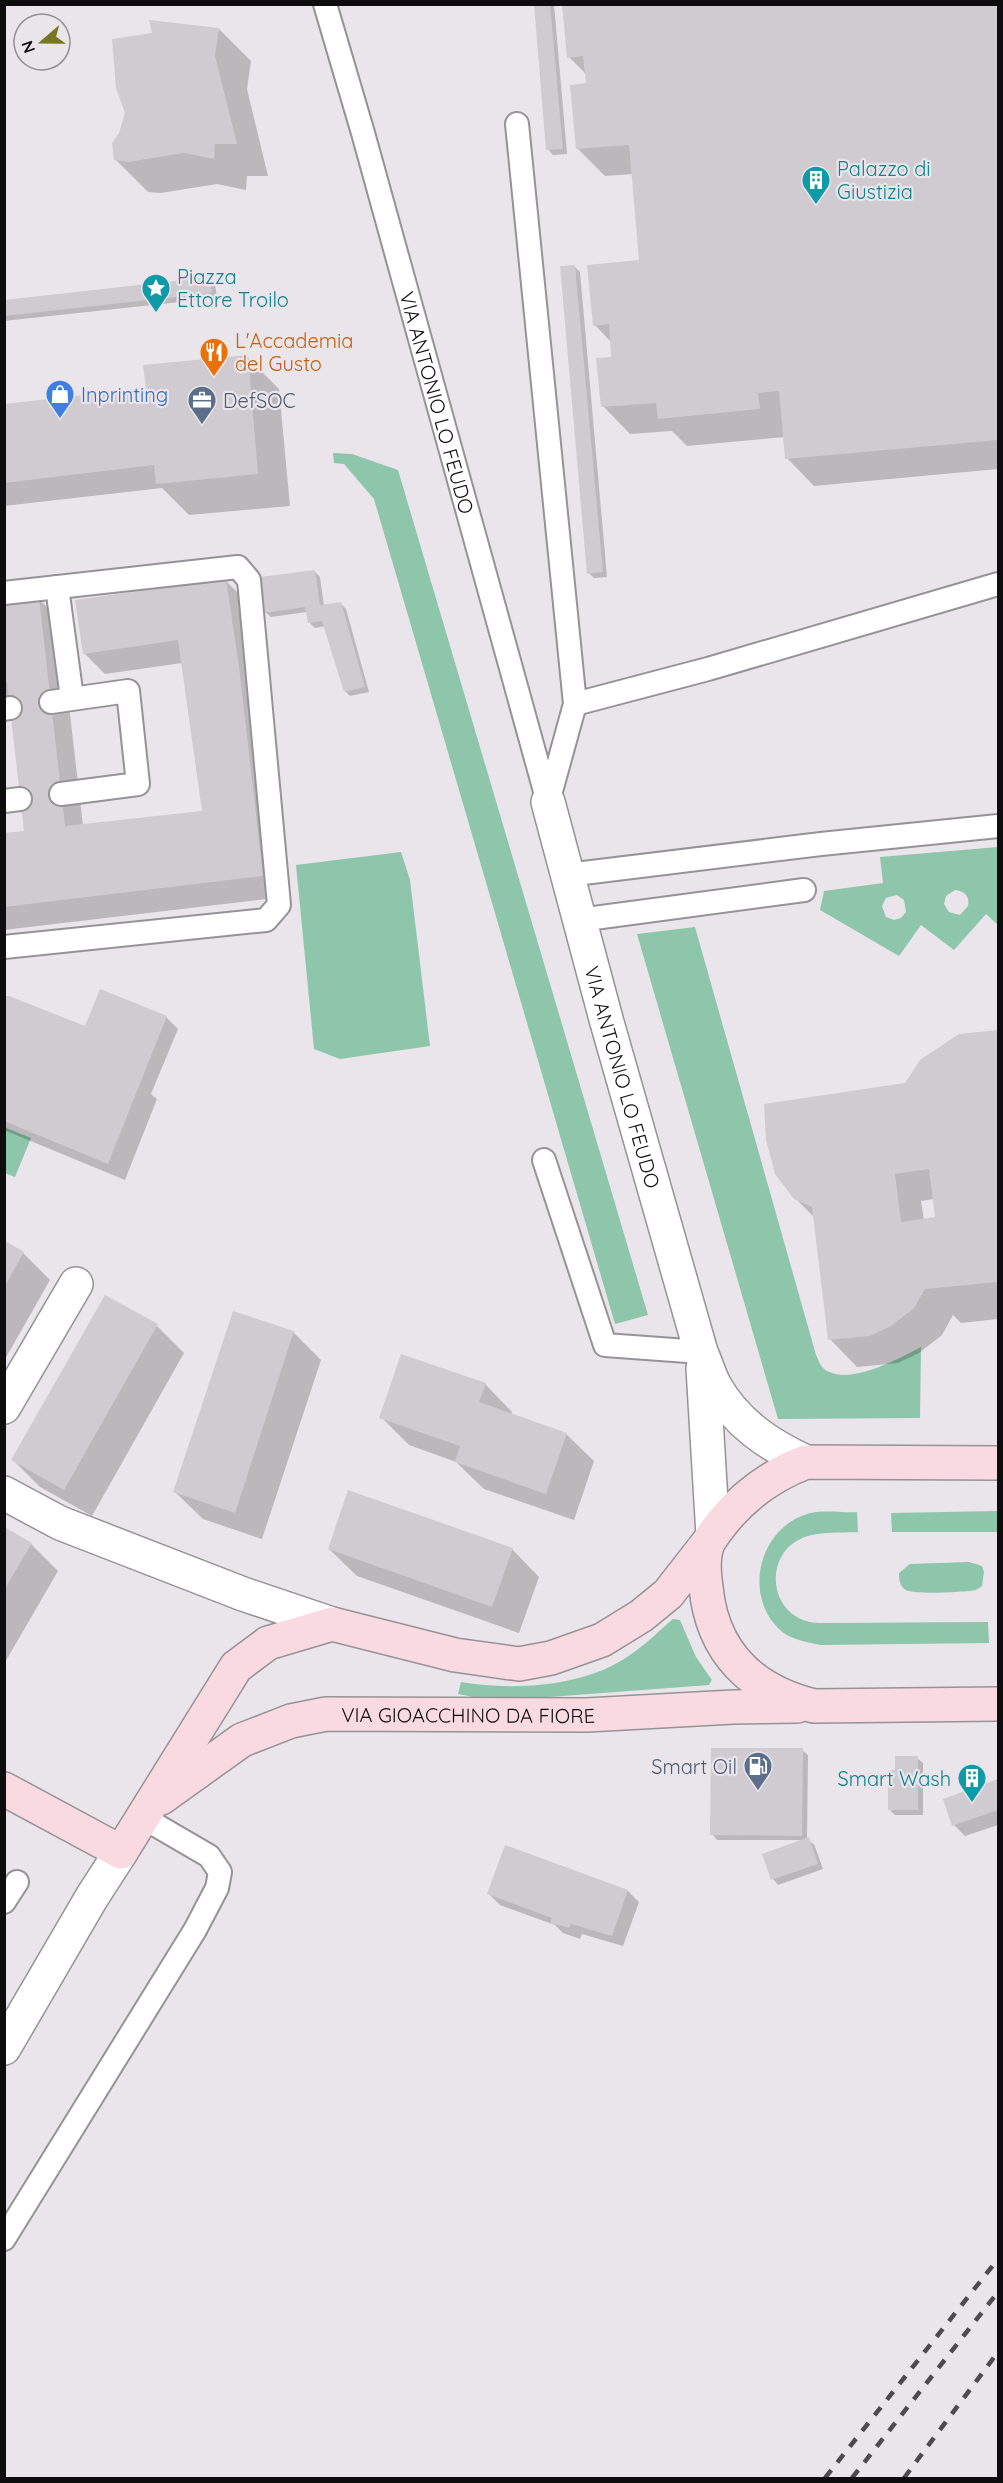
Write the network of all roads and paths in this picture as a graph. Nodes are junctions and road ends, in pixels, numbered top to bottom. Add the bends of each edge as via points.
1 (325, 4) edge
2 (517, 124) dead end
3 (999, 584) edge
4 (57, 587) junction
5 (4, 593) edge
6 (575, 704) junction
7 (61, 794) dead end
8 (548, 802) junction
9 (999, 826) edge
10 (567, 875) junction
11 (804, 890) dead end
12 (579, 920) junction
13 (4, 947) edge
14 (544, 1160) dead end
15 (76, 1284) dead end
16 (701, 1352) junction
17 (4, 1407) edge
18 (806, 1462) junction
19 (999, 1463) edge
20 (4, 1493) edge
21 (710, 1539) junction
22 (332, 1624) junction
23 (999, 1704) edge
24 (814, 1706) junction
25 (4, 1789) edge
26 (146, 1812) junction
27 (121, 1852) junction
28 (17, 1882) dead end
29 (4, 1902) edge
30 (4, 2048) edge
31 (4, 2239) edge

1 - 8 lane, VIA ANTONIO LO FEUDO
2 - 6 lane, VIA ANTONIO LO FEUDO
3 - 6 lane
4 - 5 lane
4 - 7 lane via 62,700 128,691 138,784
4 - 13 lane via 238,567 249,580 279,905 266,920
6 - 8 lane, VIA ANTONIO LO FEUDO
8 - 10 street, VIA ANTONIO LO FEUDO
9 - 10 lane
10 - 12 street, VIA ANTONIO LO FEUDO
11 - 12 lane
12 - 16 street, VIA ANTONIO LO FEUDO
14 - 16 lane via 604,1345
15 - 17 street
16 - 18 street, VIA ANTONIO LO FEUDO via 732,1411 770,1444
16 - 21 street, VIA ANTONIO LO FEUDO
18 - 19 street
18 - 21 street via 755,1489 732,1510
20 - 22 street via 60,1523
21 - 22 street via 668,1594 641,1616 602,1640 551,1658 519,1664 454,1655
21 - 24 street via 705,1579 707,1602 723,1644 736,1663 772,1692
22 - 26 street, VIA GIOACCHINO DA FIORE via 268,1643 236,1667
23 - 24 street, VIA GIOACCHINO DA FIORE
24 - 26 street, VIA GIOACCHINO DA FIORE via 587,1715 326,1714 291,1721 242,1740
25 - 27 street
26 - 27 street, VIA GIOACCHINO DA FIORE
26 - 31 lane via 210,1856 220,1872 217,1888
27 - 30 street
28 - 29 lane

